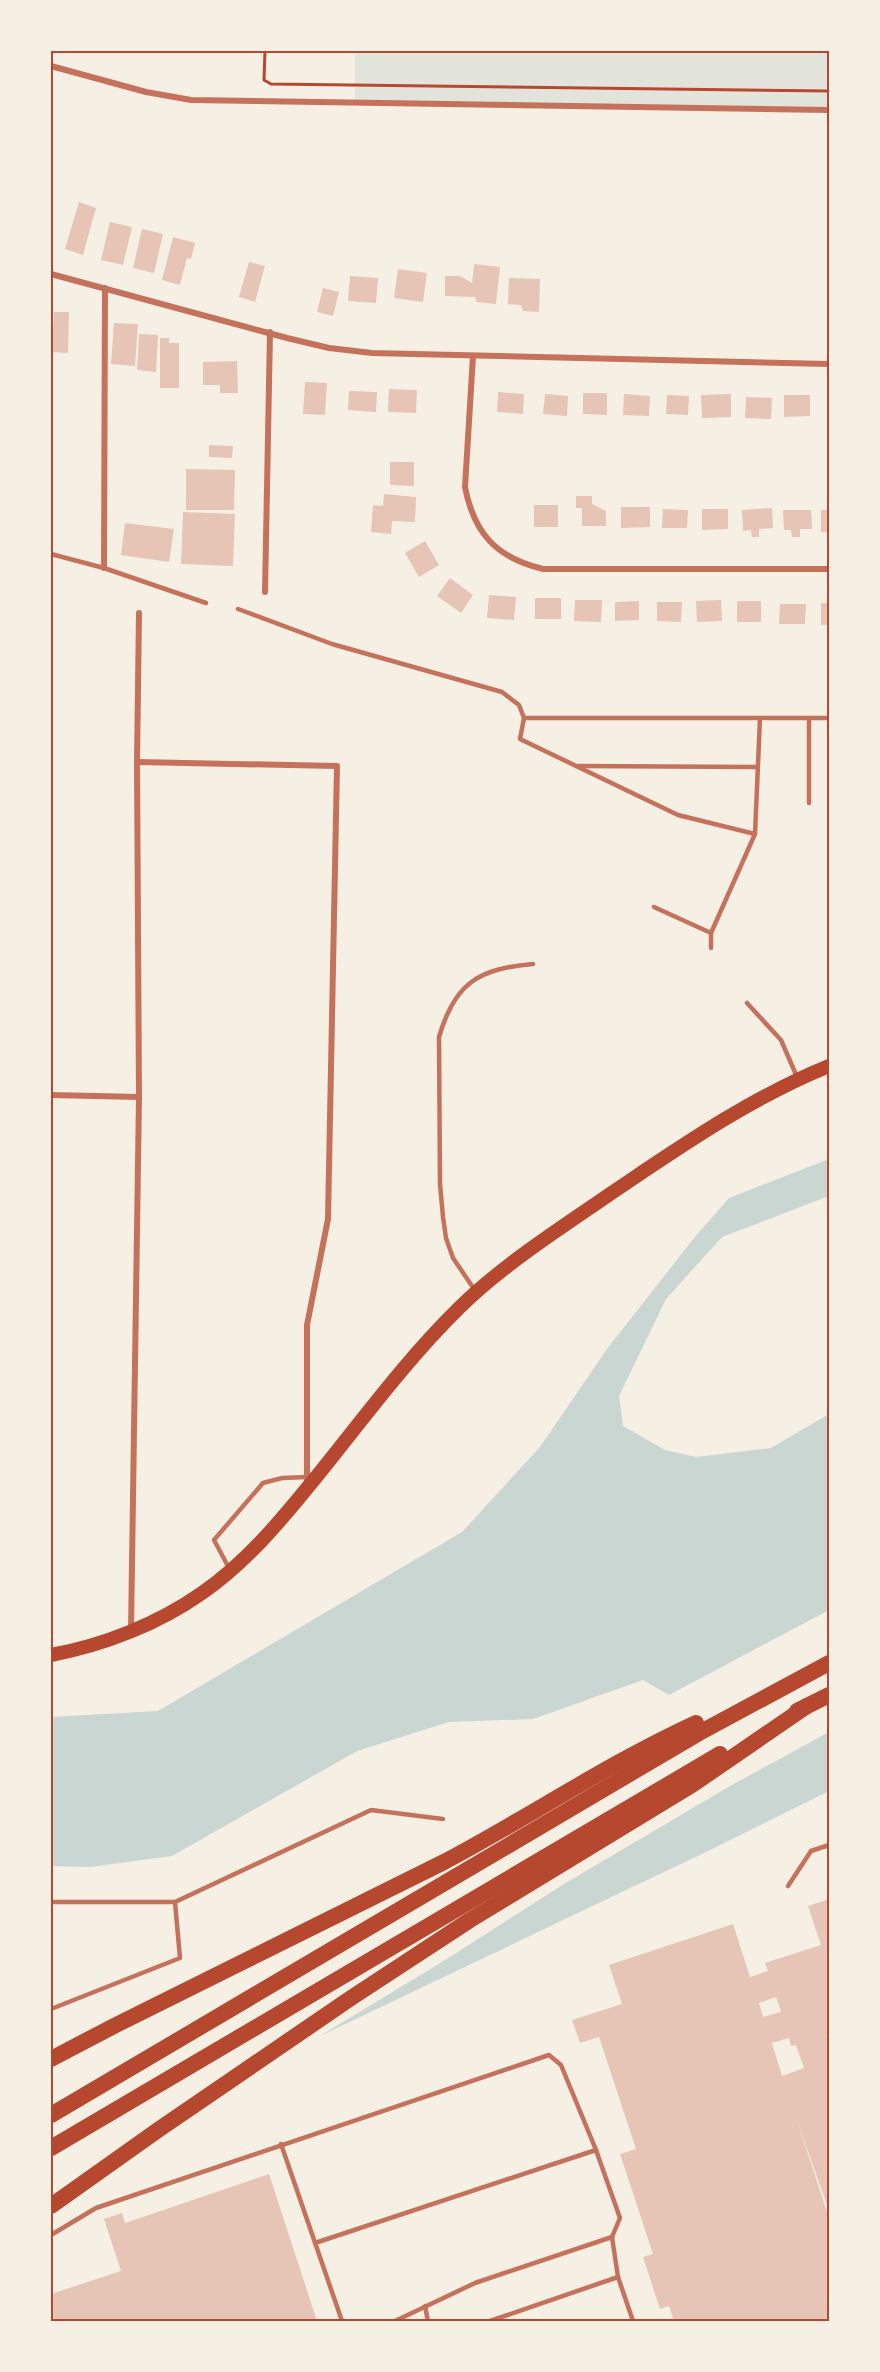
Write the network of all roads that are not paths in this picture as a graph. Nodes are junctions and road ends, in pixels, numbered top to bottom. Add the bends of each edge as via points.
1 (51, 66) edge
2 (829, 110) edge
3 (51, 274) edge
4 (105, 288) junction
5 (270, 332) junction
6 (473, 356) junction
7 (829, 364) edge
8 (51, 554) edge
9 (104, 568) junction
10 (829, 569) edge
11 (265, 592) dead end
12 (206, 603) dead end
13 (238, 609) dead end
14 (139, 613) dead end
15 (524, 718) junction
16 (760, 718) junction
17 (809, 718) junction
18 (829, 718) edge
19 (137, 762) junction
20 (575, 766) junction
21 (758, 767) junction
22 (809, 803) dead end
23 (755, 834) junction
24 (654, 907) dead end
25 (711, 933) junction
26 (711, 948) dead end
27 (533, 964) dead end
28 (747, 1003) dead end
29 (829, 1066) edge
30 (798, 1079) junction
31 (51, 1095) edge
32 (139, 1097) junction
33 (476, 1292) junction
34 (307, 1483) junction
35 (230, 1571) junction
36 (131, 1632) junction
37 (51, 1655) edge
38 (829, 1663) edge
39 (793, 1680) junction
40 (829, 1695) edge
41 (807, 1706) junction
42 (443, 1819) dead end
43 (829, 1845) edge
44 (788, 1886) dead end
45 (51, 1902) edge
46 (175, 1902) junction
47 (51, 2009) edge
48 (51, 2060) edge
49 (51, 2115) edge
50 (281, 2144) junction
51 (51, 2148) edge
52 (596, 2150) junction
53 (51, 2206) edge
54 (53, 2233) edge
55 (612, 2237) junction
56 (315, 2244) junction
57 (618, 2277) junction
58 (425, 2306) junction
59 (342, 2321) edge
60 (395, 2321) edge
61 (428, 2321) edge
62 (490, 2321) edge
63 (633, 2321) edge

1 - 2 street via 191,100
3 - 4 street
4 - 5 street
4 - 9 street
5 - 6 street via 329,348
5 - 11 street
6 - 7 street
6 - 10 street via 465,487 476,523 488,541 505,555 543,569
8 - 9 lane
9 - 12 lane
13 - 15 lane via 332,644 502,692 519,705
14 - 19 street
15 - 16 lane
15 - 20 lane via 520,740
16 - 17 lane
16 - 21 lane
17 - 18 lane
17 - 22 lane
19 - 32 street
19 - 34 street via 336,766 327,1219 307,1325
20 - 21 lane
20 - 23 lane via 678,815
21 - 23 lane
23 - 25 lane
24 - 25 lane
25 - 26 lane
27 - 33 lane via 501,967 474,978 445,1016 439,1037 440,1184 446,1238 453,1258
28 - 30 lane via 781,1040
29 - 30 main road
30 - 33 main road via 682,1146 538,1243
31 - 32 street
32 - 36 street
33 - 34 main road via 456,1310
34 - 35 main road via 273,1529
34 - 35 lane via 282,1478 263,1483 214,1540
35 - 36 main road via 202,1593
36 - 37 main road
38 - 39 highway
39 - 48 highway via 669,1736 444,1862
39 - 49 highway
40 - 41 highway
41 - 51 highway
41 - 53 highway via 692,1785 369,1986
42 - 46 lane via 371,1810
43 - 44 lane via 811,1851
45 - 46 lane
46 - 47 lane via 180,1958
50 - 52 lane via 549,2055 561,2066
50 - 54 lane via 96,2208
50 - 56 lane
52 - 55 lane via 620,2218
52 - 56 lane
55 - 57 lane
55 - 58 lane via 475,2283
56 - 59 lane
57 - 62 lane
57 - 63 lane
58 - 60 lane
58 - 61 lane

